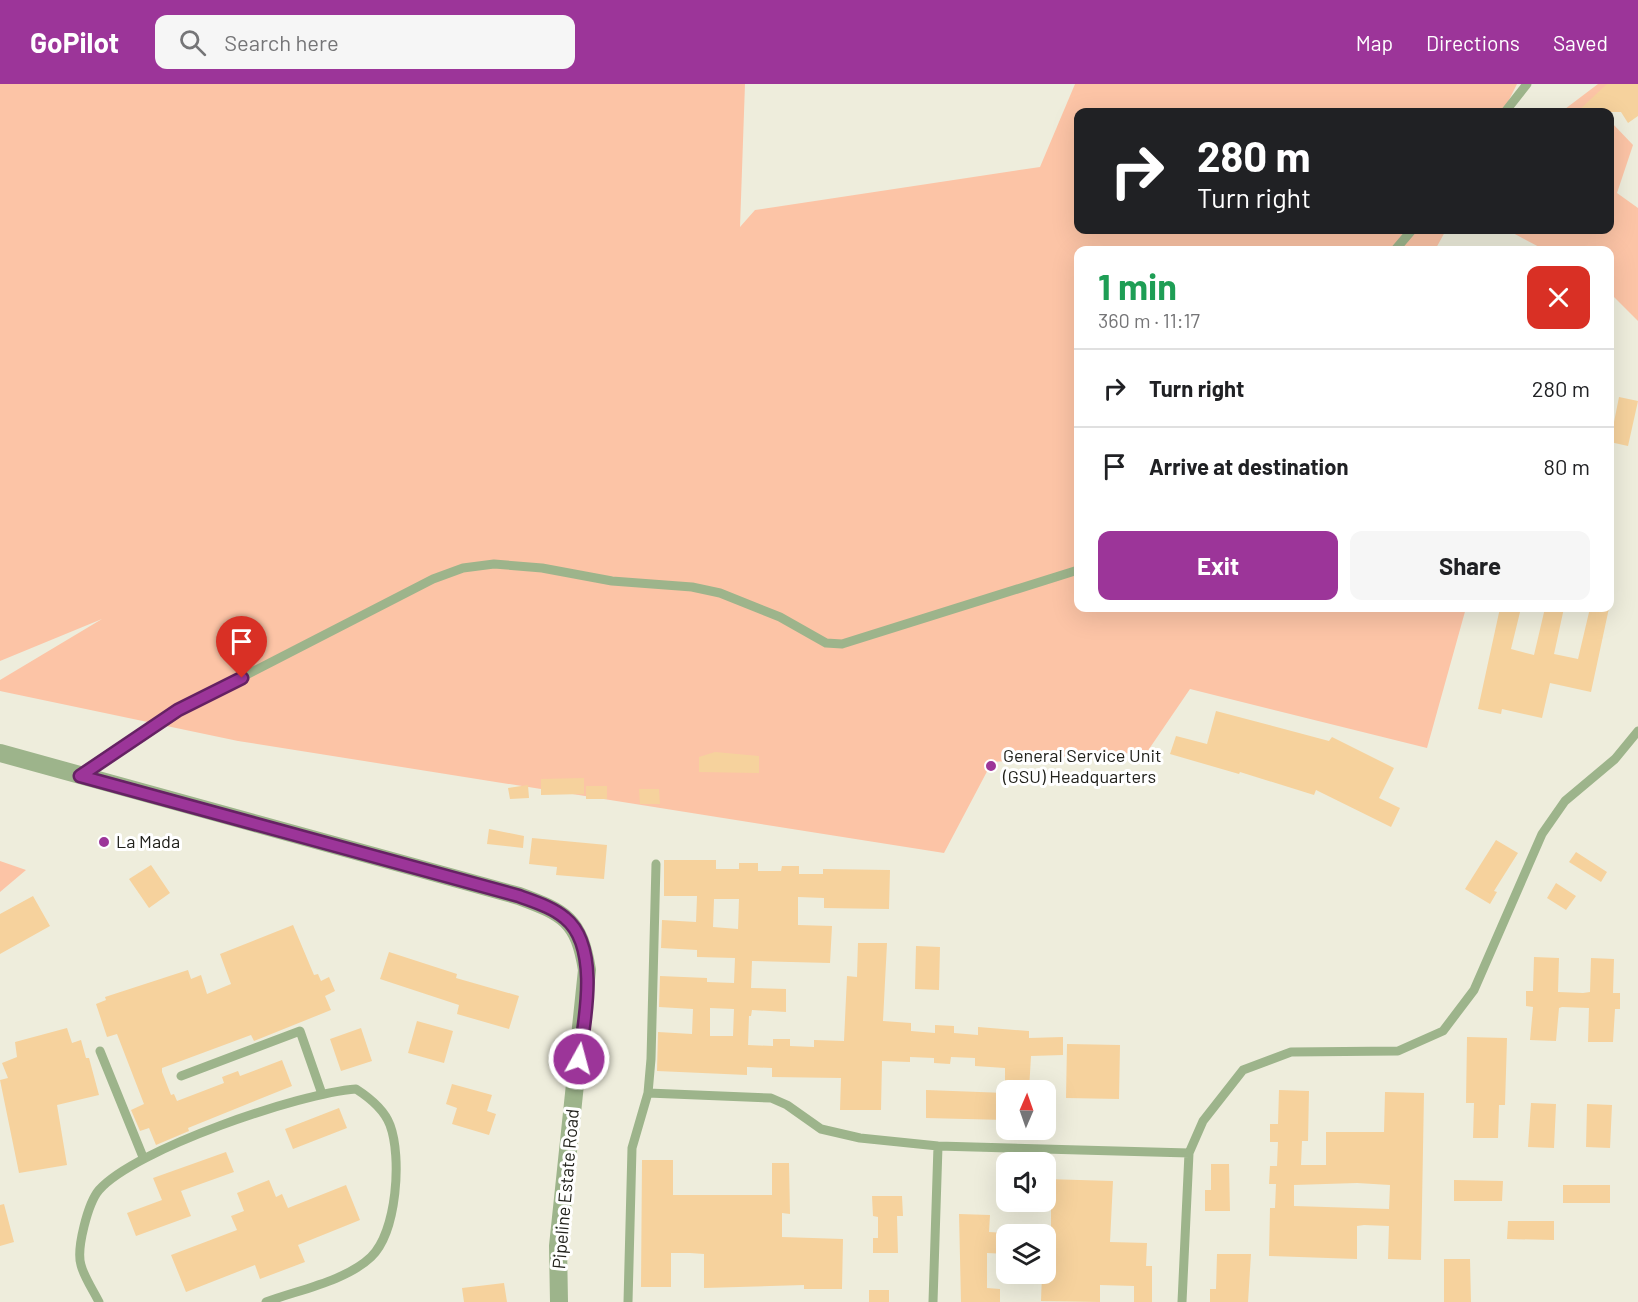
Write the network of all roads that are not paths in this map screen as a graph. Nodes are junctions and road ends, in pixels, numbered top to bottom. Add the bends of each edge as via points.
1 (1527, 84) edge
2 (1507, 108) edge
3 (1409, 234) edge
4 (1398, 246) edge
5 (1074, 571) edge
6 (1638, 731) edge
7 (0, 753) edge
8 (80, 776) junction
9 (656, 864) dead end
10 (100, 1051) dead end
11 (182, 1076) dead end
12 (648, 1093) junction
13 (322, 1094) junction
14 (938, 1146) junction
15 (1189, 1153) junction
16 (143, 1157) junction
17 (297, 1297) edge
18 (99, 1302) edge
19 (266, 1302) edge
20 (559, 1302) edge
21 (628, 1302) edge
22 (933, 1302) edge
23 (1182, 1302) edge

1 - 2 lane
3 - 4 lane
5 - 8 lane via 842,645 826,643 780,617 720,593 692,587 612,581 494,564 462,568 433,579 178,710
6 - 15 lane via 1615,759 1564,801 1542,834 1474,990 1443,1031 1398,1051 1291,1052 1243,1070 1203,1121
7 - 8 street, Pipeline Estate Road
8 - 20 street, Pipeline Estate Road via 519,896 566,918 580,934 587,970 558,1246
9 - 12 lane
10 - 16 lane
11 - 13 lane via 300,1032
12 - 14 lane via 771,1098 821,1129 839,1135
12 - 21 lane via 632,1148
13 - 16 lane via 296,1099
13 - 17 lane via 356,1089 371,1098 387,1118 395,1170 392,1218 382,1245 371,1258
14 - 15 lane
14 - 22 lane
15 - 23 lane
16 - 18 lane via 98,1191 83,1227 80,1263
17 - 19 lane

